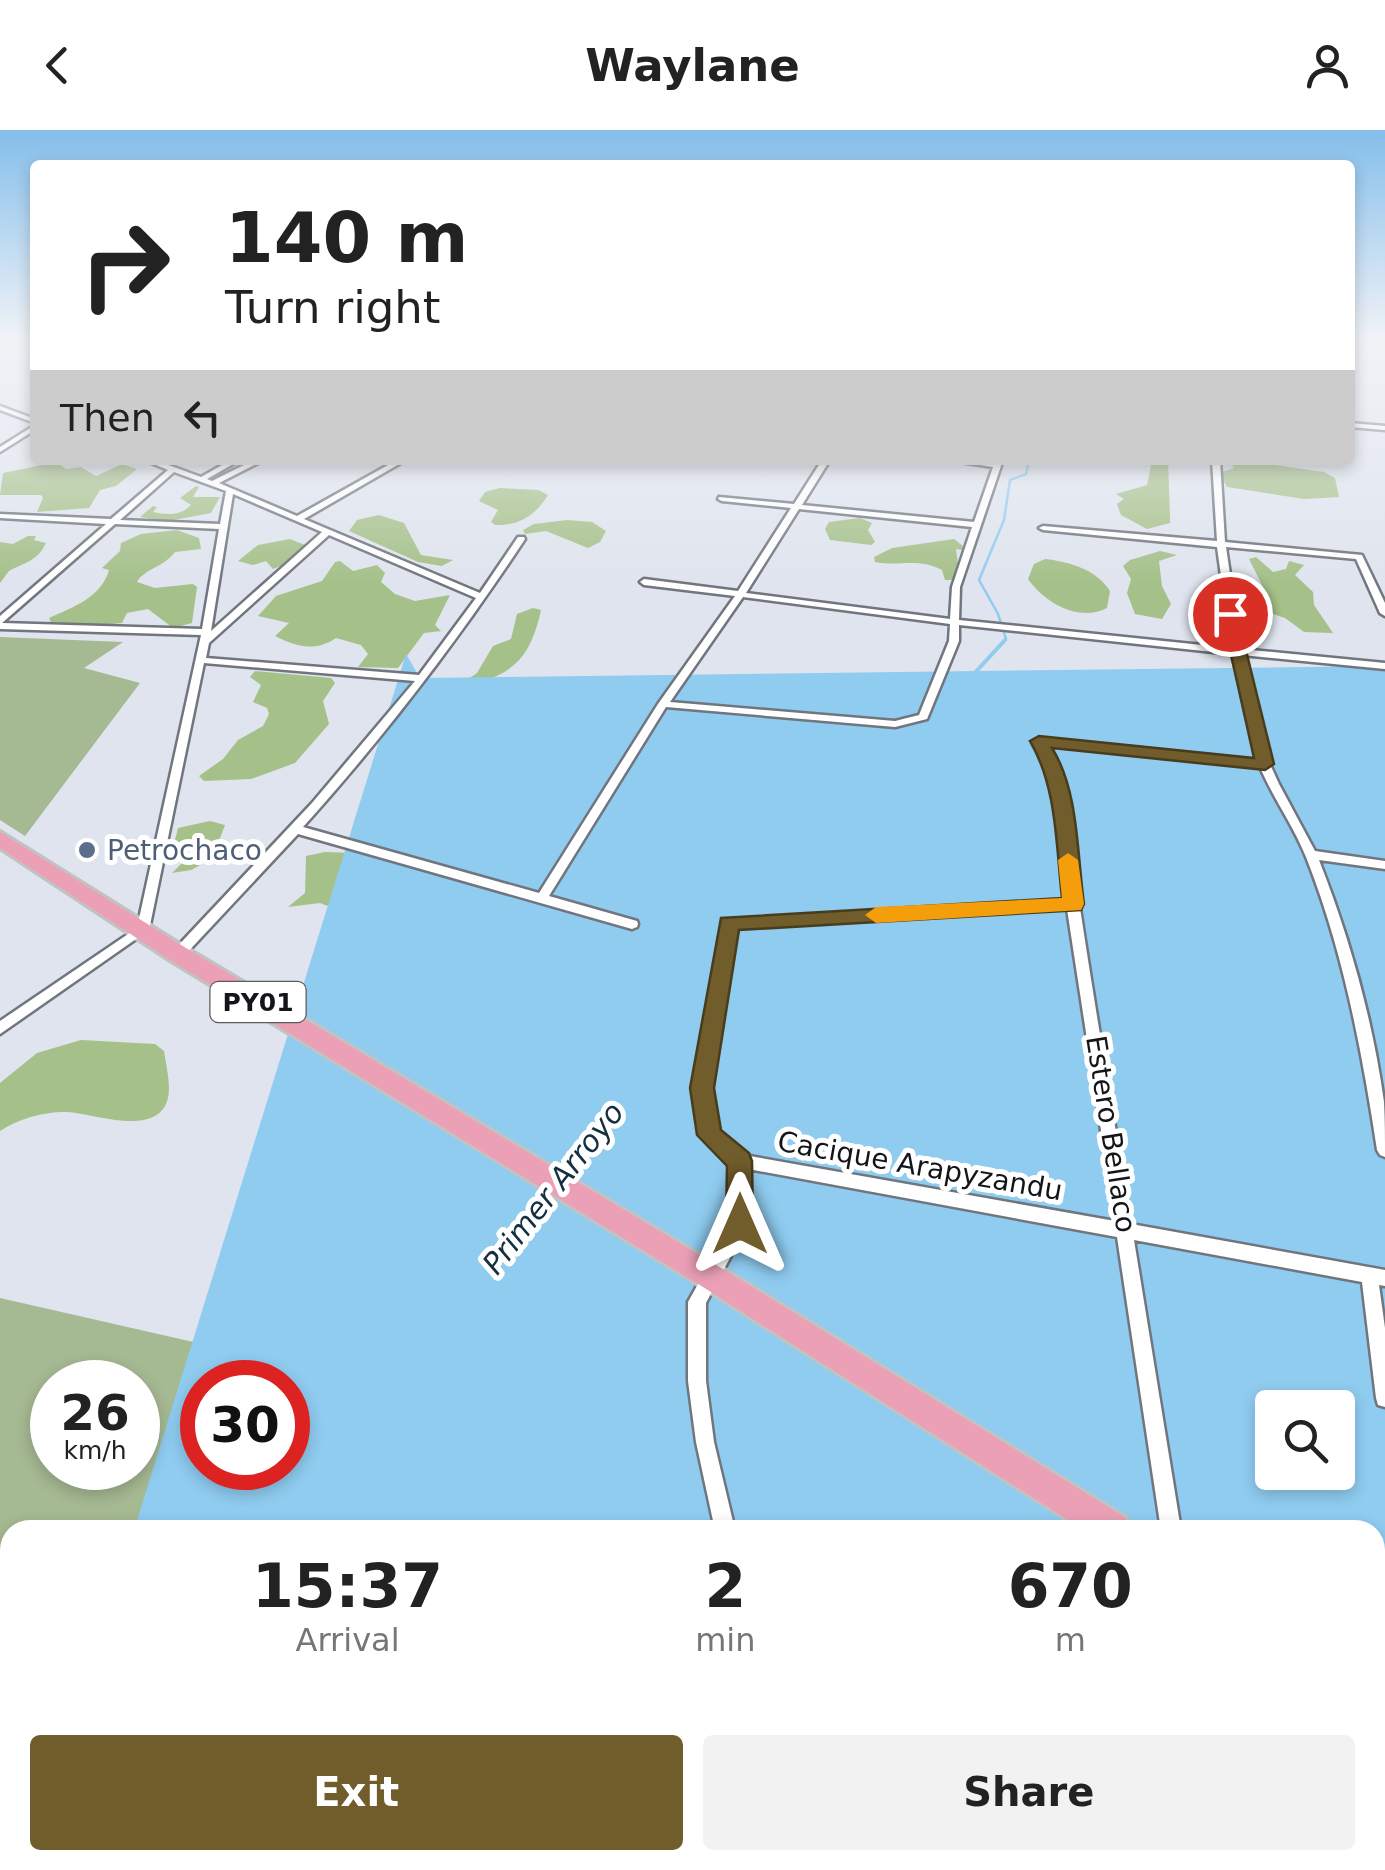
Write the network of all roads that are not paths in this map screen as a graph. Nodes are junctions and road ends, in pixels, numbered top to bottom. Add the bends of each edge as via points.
1 (1355, 425) edge
2 (30, 428) edge
3 (1385, 428) edge
4 (0, 450) edge
5 (162, 465) edge
6 (227, 465) edge
7 (250, 465) edge
8 (393, 465) edge
9 (823, 465) edge
10 (997, 465) edge
11 (1216, 465) edge
12 (174, 469) junction
13 (202, 479) junction
14 (213, 483) junction
15 (230, 490) junction
16 (722, 498) dead end
17 (797, 506) junction
18 (0, 516) edge
19 (296, 520) junction
20 (114, 522) junction
21 (978, 525) junction
22 (222, 527) junction
23 (1044, 528) dead end
24 (326, 533) junction
25 (521, 538) dead end
26 (1218, 546) junction
27 (644, 582) dead end
28 (741, 594) junction
29 (483, 598) junction
30 (1385, 613) edge
31 (955, 622) junction
32 (0, 623) edge
33 (204, 637) junction
34 (1235, 649) junction
35 (200, 660) junction
36 (1385, 666) edge
37 (420, 678) junction
38 (664, 704) junction
39 (1265, 764) junction
40 (298, 830) junction
41 (0, 839) edge
42 (1312, 855) junction
43 (1385, 865) edge
44 (542, 898) junction
45 (1073, 904) junction
46 (632, 924) dead end
47 (143, 930) junction
48 (178, 954) junction
49 (0, 1028) edge
50 (1385, 1150) edge
51 (740, 1161) junction
52 (1127, 1231) junction
53 (713, 1278) junction
54 (1378, 1278) edge
55 (1385, 1398) edge
56 (723, 1520) edge
57 (1098, 1520) edge
58 (1170, 1520) edge

1 - 3 street
2 - 4 street
5 - 12 street
6 - 13 street
7 - 14 street
8 - 19 street
9 - 17 street
10 - 21 street
11 - 26 street
12 - 13 street
12 - 20 street
13 - 14 street
14 - 15 street
15 - 19 street
15 - 22 street
16 - 17 street
17 - 21 street
17 - 28 street
18 - 20 street
19 - 24 street
20 - 22 street
20 - 32 street
21 - 31 street via 956,587
22 - 33 street
23 - 26 street
24 - 29 street
24 - 33 street
25 - 29 street
26 - 30 street via 1359,558
26 - 34 street
27 - 28 street
28 - 31 street
28 - 38 street
29 - 37 street
31 - 34 street
31 - 38 street via 942,672 914,722
32 - 33 street
33 - 35 street
34 - 36 street
34 - 39 street
35 - 37 street
35 - 47 street
37 - 40 street
38 - 44 street
39 - 42 street
39 - 45 street, Estero Bellaco via 1039,741 1060,795
40 - 44 street
40 - 48 street
41 - 47 highway, PY01
42 - 43 street
42 - 50 street via 1350,983
44 - 46 street
45 - 51 street via 729,923 702,1088 710,1135
45 - 52 street, Estero Bellaco
47 - 48 highway, PY01
47 - 49 street
48 - 53 highway, PY01
51 - 52 street, Cacique Arapyzandu
51 - 53 street via 740,1224
52 - 54 street, Cacique Arapyzandu
52 - 58 street, Estero Bellaco
53 - 56 street via 696,1302 697,1381
53 - 57 highway, PY01
54 - 55 street

